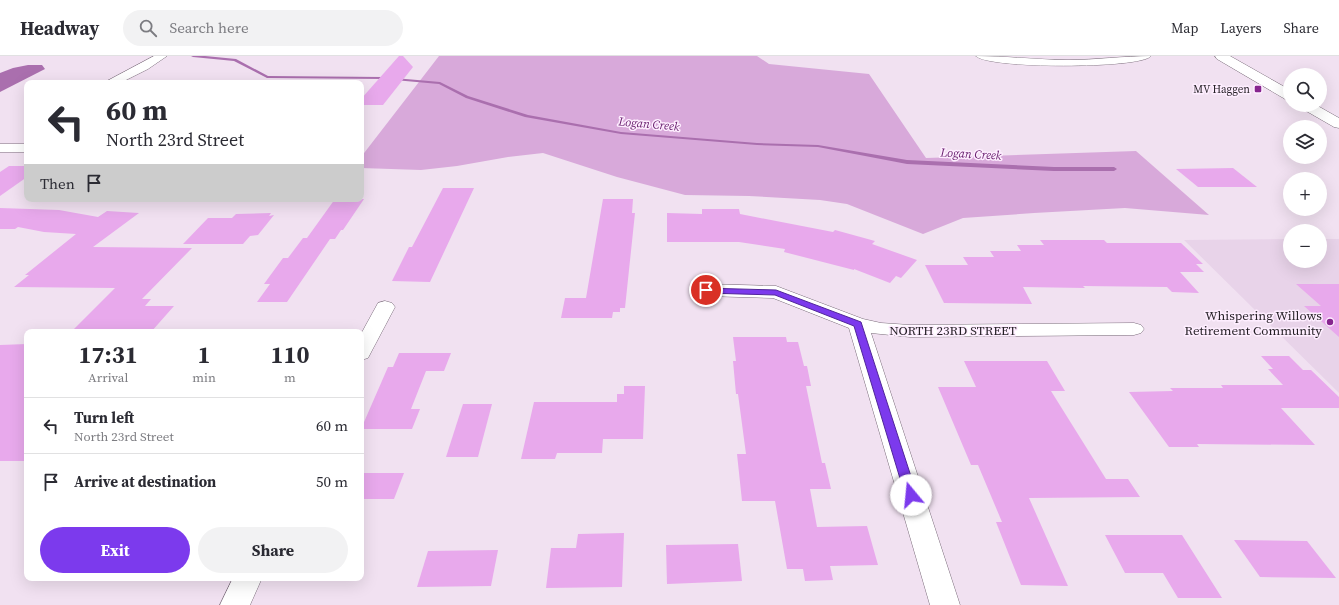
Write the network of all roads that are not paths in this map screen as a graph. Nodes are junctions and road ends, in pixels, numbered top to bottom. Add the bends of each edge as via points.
1 (162, 56) edge
2 (981, 56) edge
3 (1146, 56) edge
4 (1221, 56) edge
5 (144, 67) junction
6 (118, 80) edge
7 (133, 80) edge
8 (1283, 92) edge
9 (1318, 112) edge
10 (1339, 124) edge
11 (24, 138) edge
12 (4, 148) edge
13 (24, 148) edge
14 (706, 290) dead end
15 (385, 307) dead end
16 (858, 324) junction
17 (1134, 329) dead end
18 (364, 347) edge
19 (247, 581) edge
20 (235, 605) edge
21 (945, 605) edge

1 - 5 street
2 - 3 street via 1018,62 1061,63 1098,62
4 - 8 street
5 - 6 street
5 - 7 street
9 - 10 street
11 - 12 street
12 - 13 street
14 - 16 street, NORTH 23RD STREET via 776,292
15 - 18 street
16 - 17 street, NORTH 23RD STREET via 910,331
16 - 21 street
19 - 20 street

